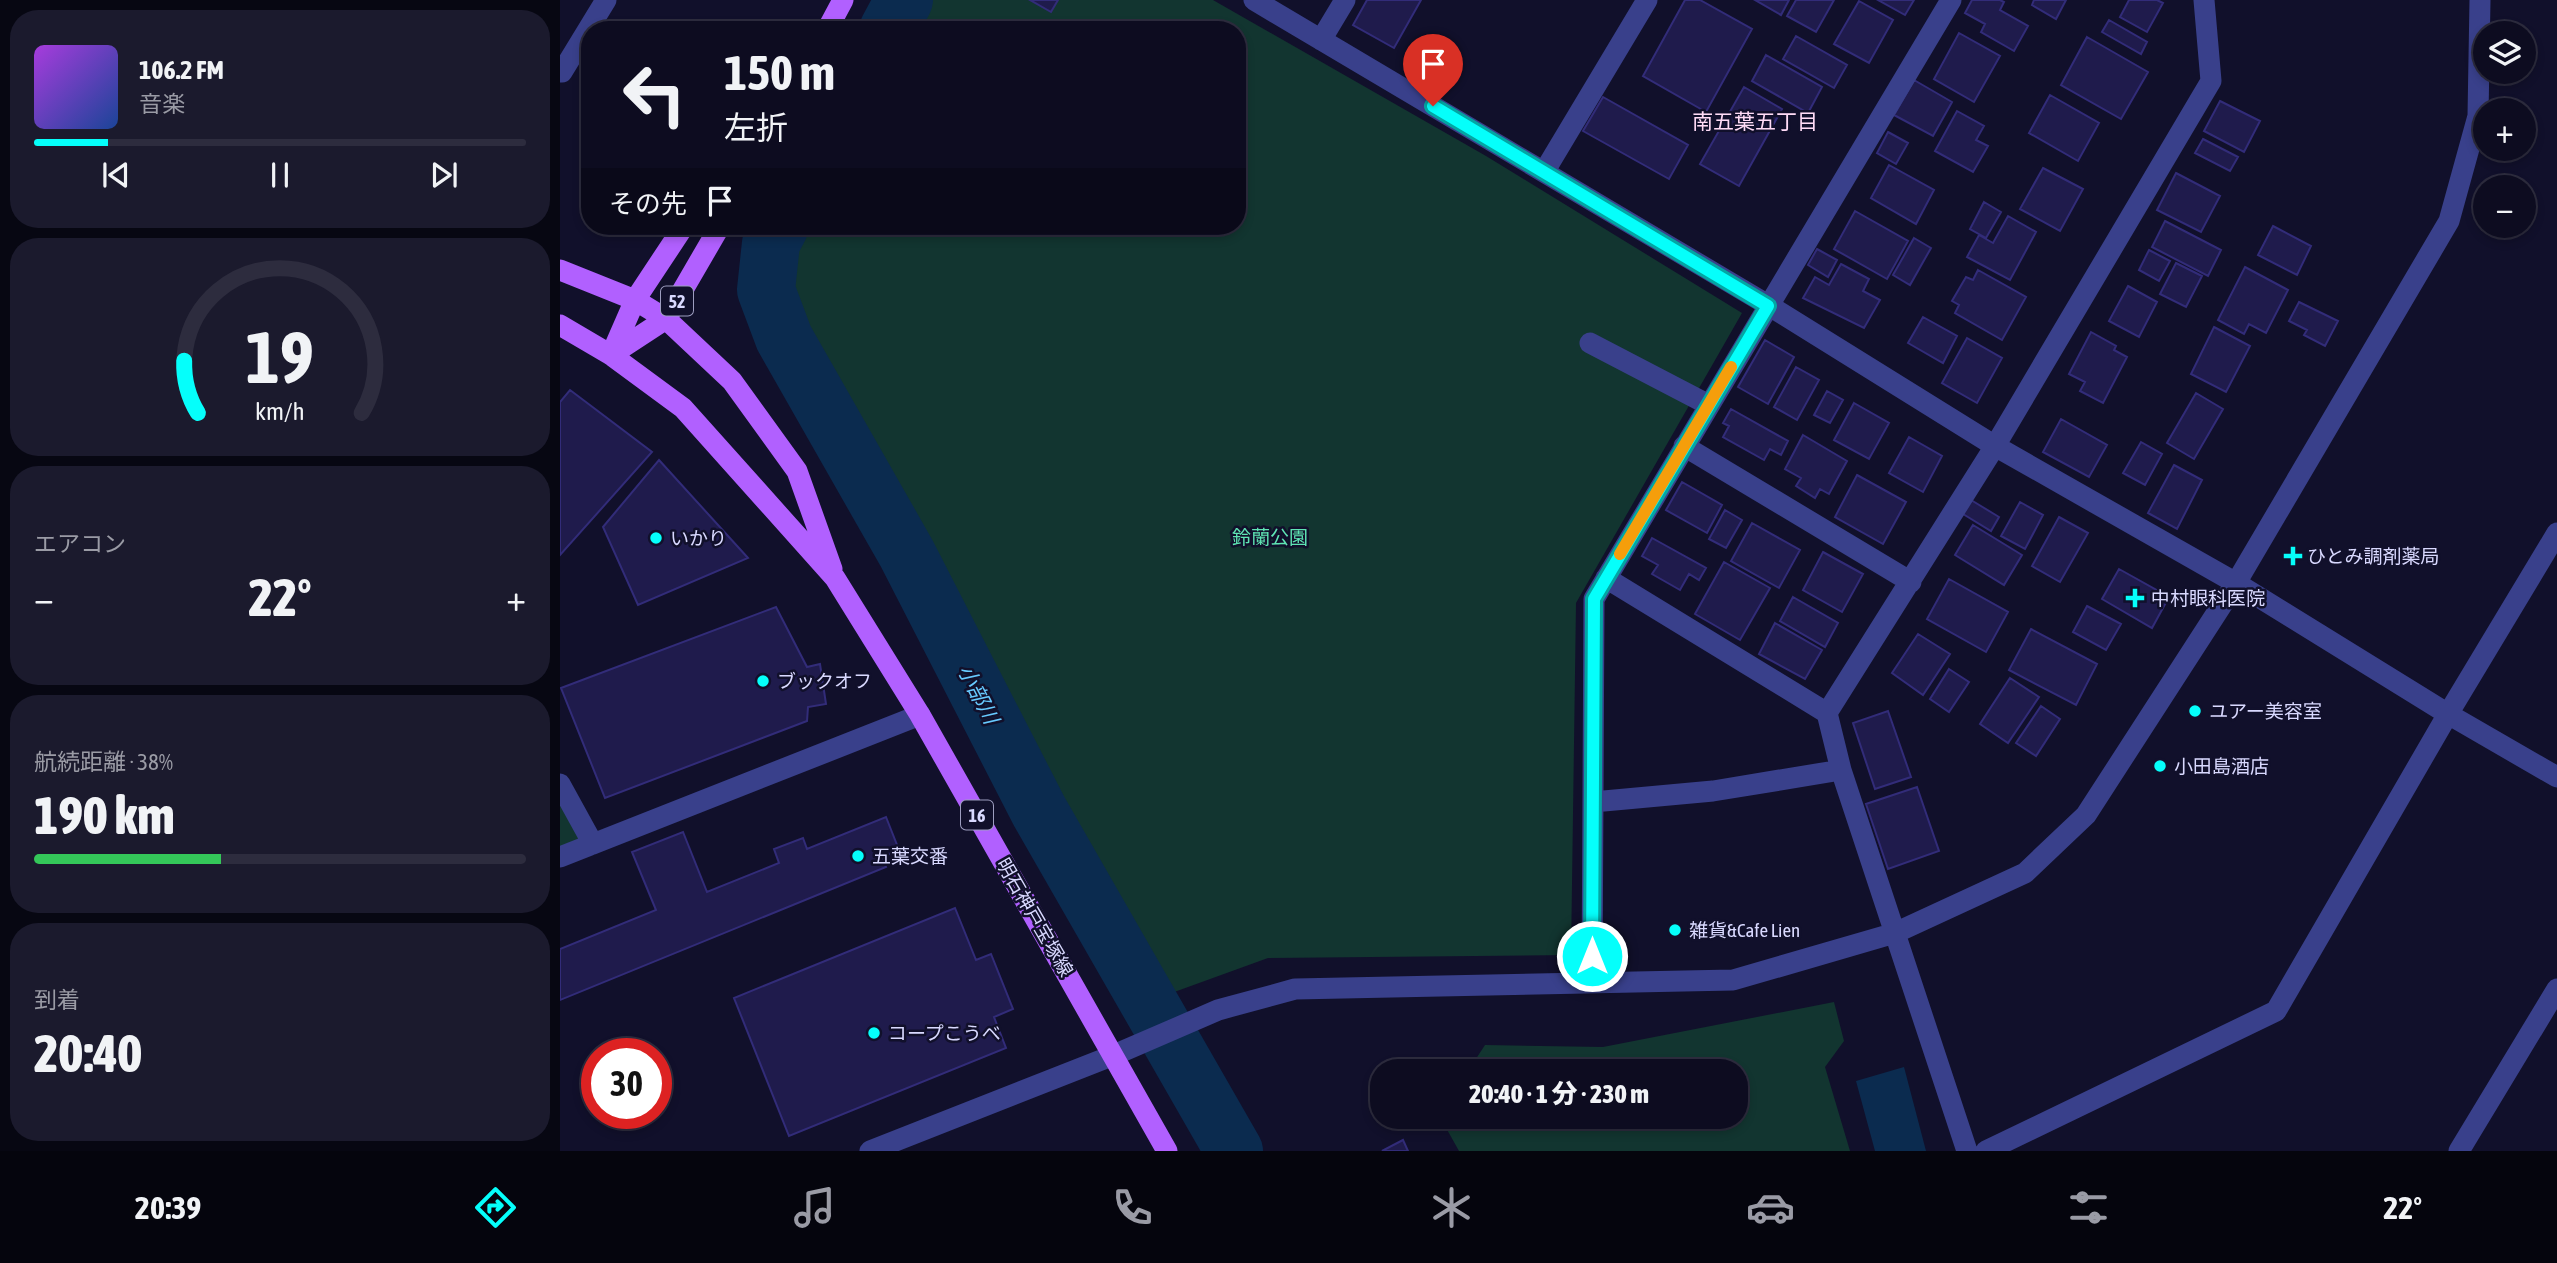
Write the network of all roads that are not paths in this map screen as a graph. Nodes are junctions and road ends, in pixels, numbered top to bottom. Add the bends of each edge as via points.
1 (606, 0) edge
2 (1254, 0) edge
3 (1345, 0) edge
4 (1647, 0) edge
5 (1951, 0) edge
6 (2204, 0) edge
7 (2480, 0) edge
8 (593, 21) edge
9 (1321, 40) junction
10 (581, 41) edge
11 (560, 72) edge
12 (1544, 172) junction
13 (678, 235) edge
14 (715, 235) edge
15 (560, 270) edge
16 (635, 300) junction
17 (1768, 306) junction
18 (666, 319) junction
19 (560, 325) edge
20 (1590, 343) dead end
21 (611, 355) junction
22 (1709, 405) junction
23 (1684, 446) junction
24 (1995, 446) junction
25 (2557, 533) edge
26 (835, 578) junction
27 (1606, 578) junction
28 (1911, 582) junction
29 (2236, 583) junction
30 (1827, 713) junction
31 (2448, 714) junction
32 (920, 715) junction
33 (1841, 770) junction
34 (2557, 777) edge
35 (560, 784) edge
36 (1593, 802) junction
37 (593, 844) junction
38 (560, 857) edge
39 (1895, 933) junction
40 (1592, 982) junction
41 (2557, 989) edge
42 (2551, 1014) edge
43 (1114, 1055) junction
44 (870, 1151) edge
45 (1167, 1151) edge
46 (1967, 1151) edge
47 (1986, 1151) edge
48 (2459, 1151) edge

1 - 8 street
2 - 9 street
3 - 9 street
4 - 12 street
5 - 17 street
6 - 24 street via 2211,81
7 - 29 street via 2478,116 2449,221
9 - 12 street
10 - 11 street
12 - 17 street
13 - 16 main road, 52
14 - 18 main road, 52
15 - 16 main road, 明石神戸宝塚線 / 16
16 - 18 main road, 明石神戸宝塚線 / 16
16 - 21 main road, 52
17 - 22 street
17 - 24 street
18 - 21 main road, 52
18 - 26 main road, 明石神戸宝塚線 / 16 via 732,381 797,471
19 - 21 main road, 明石神戸宝塚線 / 16
20 - 22 street
21 - 26 main road, 明石神戸宝塚線 / 16 via 682,408
22 - 23 street
23 - 27 street
23 - 28 street
24 - 28 street
24 - 29 street
25 - 31 street
26 - 32 main road, 明石神戸宝塚線 / 16
27 - 30 street
27 - 36 street via 1594,599
28 - 30 street
29 - 31 street
29 - 39 street via 2086,814 2025,873
30 - 33 street
31 - 34 street
31 - 47 street via 2276,1012
32 - 37 street
32 - 43 main road, 明石神戸宝塚線 / 16
33 - 36 street via 1713,791
33 - 39 street
35 - 37 street
36 - 40 street
37 - 38 street
39 - 40 street via 1733,980
39 - 46 street
40 - 43 street via 1295,989 1218,1010
41 - 42 street
42 - 48 street
43 - 44 street
43 - 45 main road, 明石神戸宝塚線 / 16

